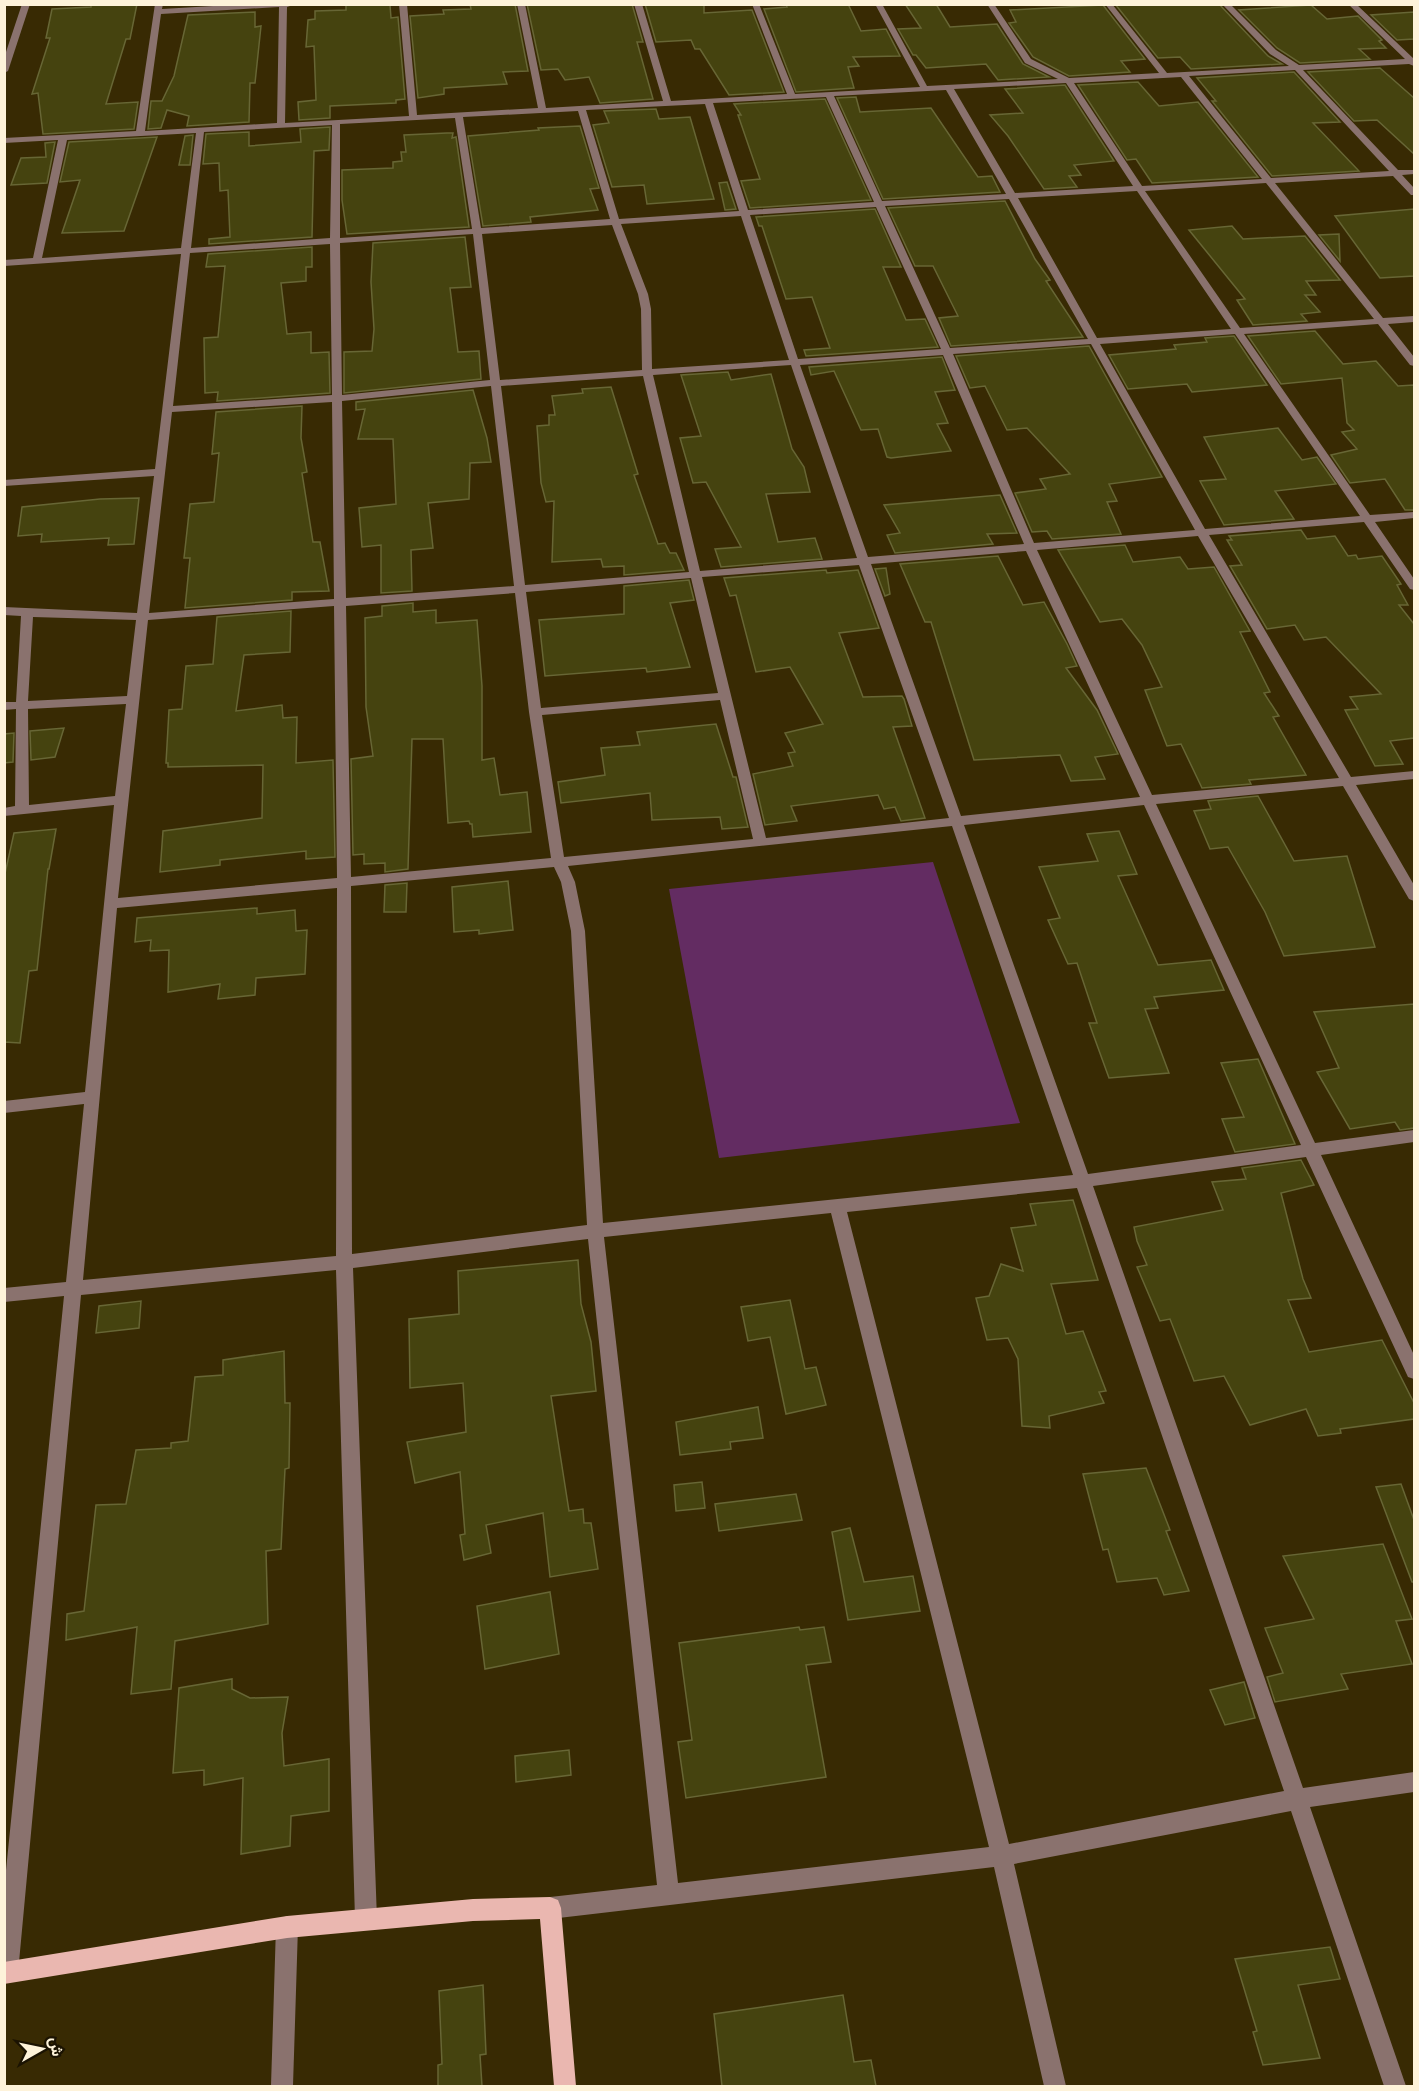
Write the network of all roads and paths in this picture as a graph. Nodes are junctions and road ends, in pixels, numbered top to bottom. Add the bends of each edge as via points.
1 (26, 4) edge
2 (293, 4) edge
3 (403, 4) edge
4 (520, 4) edge
5 (638, 4) edge
6 (755, 4) edge
7 (878, 4) edge
8 (990, 4) edge
9 (1108, 4) edge
10 (1225, 4) edge
11 (1351, 4) edge
12 (283, 5) edge
13 (158, 8) edge
14 (1413, 62) edge
15 (1296, 67) junction
16 (4, 71) edge
17 (1183, 74) junction
18 (1165, 75) junction
19 (1069, 81) junction
20 (949, 88) junction
21 (925, 89) junction
22 (830, 95) junction
23 (792, 97) junction
24 (708, 101) junction
25 (668, 103) junction
26 (581, 108) junction
27 (542, 110) junction
28 (459, 115) junction
29 (413, 117) junction
30 (336, 122) junction
31 (281, 125) junction
32 (200, 129) junction
33 (140, 133) junction
34 (63, 137) junction
35 (4, 141) edge
36 (1414, 172) edge
37 (1396, 173) junction
38 (1267, 182) junction
39 (1139, 188) junction
40 (1414, 193) edge
41 (1012, 196) junction
42 (880, 204) junction
43 (744, 214) junction
44 (616, 223) junction
45 (477, 232) junction
46 (335, 242) junction
47 (187, 252) junction
48 (37, 261) junction
49 (4, 263) edge
50 (1414, 319) edge
51 (1380, 321) junction
52 (1238, 331) junction
53 (1093, 341) junction
54 (947, 352) junction
55 (796, 363) junction
56 (1414, 363) edge
57 (647, 372) junction
58 (495, 383) junction
59 (339, 398) junction
60 (168, 409) junction
61 (159, 472) junction
62 (4, 483) edge
63 (1414, 515) edge
64 (1368, 519) junction
65 (1201, 531) junction
66 (1030, 546) junction
67 (862, 561) junction
68 (698, 576) junction
69 (1414, 587) edge
70 (519, 590) junction
71 (340, 603) junction
72 (4, 611) edge
73 (27, 613) junction
74 (142, 617) junction
75 (725, 696) junction
76 (132, 700) junction
77 (22, 705) junction
78 (4, 706) edge
79 (535, 712) junction
80 (1414, 775) edge
81 (1348, 782) junction
82 (121, 800) junction
83 (1149, 800) junction
84 (22, 810) junction
85 (4, 812) edge
86 (956, 821) junction
87 (761, 843) junction
88 (558, 860) junction
89 (344, 881) junction
90 (1414, 896) edge
91 (111, 904) junction
92 (91, 1097) junction
93 (4, 1107) edge
94 (1414, 1136) edge
95 (1311, 1150) junction
96 (1081, 1181) junction
97 (838, 1207) junction
98 (595, 1231) junction
99 (344, 1262) junction
100 (75, 1288) junction
101 (4, 1295) edge
102 (1414, 1372) edge
103 (1414, 1782) edge
104 (1298, 1799) junction
105 (1002, 1856) junction
106 (669, 1895) junction
107 (550, 1908) junction
108 (366, 1918) junction
109 (287, 1927) junction
110 (6, 1973) edge
111 (282, 2086) edge
112 (565, 2086) edge
113 (1055, 2086) edge
114 (1395, 2086) edge

1 - 16 street
2 - 12 street
3 - 29 street
4 - 27 street
5 - 25 street
6 - 23 street
7 - 21 street
8 - 19 street via 1028,61
9 - 18 street
10 - 15 street via 1273,52
11 - 14 street
12 - 13 street
12 - 31 street
13 - 33 street
14 - 15 street
15 - 17 street
15 - 37 street
17 - 18 street
17 - 38 street
18 - 19 street
19 - 20 street
19 - 39 street
20 - 21 street
20 - 41 street
21 - 22 street
22 - 23 street
22 - 42 street
23 - 24 street
24 - 25 street
24 - 43 street
25 - 26 street
26 - 27 street
26 - 44 street
27 - 28 street
28 - 29 street
28 - 45 street
29 - 30 street
30 - 31 street
30 - 46 street
31 - 32 street
32 - 33 street
32 - 47 street
33 - 34 street
34 - 35 street
34 - 48 street
36 - 37 street
37 - 38 street
37 - 40 street
38 - 39 street
38 - 51 street
39 - 41 street
39 - 52 street
41 - 42 street
41 - 53 street
42 - 43 street
42 - 54 street
43 - 44 street
43 - 55 street
44 - 45 street
44 - 57 street via 643,294
45 - 46 street
45 - 58 street
46 - 47 street
46 - 59 street
47 - 48 street
47 - 60 street
48 - 49 street
50 - 51 street
51 - 52 street
51 - 56 street
52 - 53 street
52 - 64 street
53 - 54 street
53 - 65 street
54 - 55 street
54 - 66 street
55 - 57 street
55 - 67 street
57 - 58 street
57 - 68 street
58 - 59 street
58 - 70 street
59 - 60 street
59 - 71 street
60 - 61 street
61 - 62 street
61 - 74 street
63 - 64 street
64 - 65 street
64 - 69 street
65 - 66 street
65 - 81 street
66 - 67 street
66 - 83 street
67 - 68 street
67 - 86 street
68 - 70 street
68 - 75 street
70 - 71 street
70 - 79 street
71 - 74 street
71 - 89 street
72 - 73 street
73 - 74 street
73 - 77 street
74 - 76 street
75 - 79 street
75 - 87 street
76 - 77 street
76 - 82 street
77 - 78 street
77 - 84 street
79 - 88 street
80 - 81 street
81 - 83 street
81 - 90 street
82 - 84 street
82 - 91 street
83 - 86 street
83 - 95 street
84 - 85 street
86 - 87 street
86 - 96 street
87 - 88 street
88 - 89 street
88 - 98 street via 568,882 578,931
89 - 91 street
89 - 99 street
91 - 92 street
92 - 93 street
92 - 100 street
94 - 95 street
95 - 96 street
95 - 102 street
96 - 97 street
96 - 104 street
97 - 98 street
97 - 105 street
98 - 99 street
98 - 106 street
99 - 100 street
99 - 108 street
100 - 101 street
100 - 110 street
103 - 104 street
104 - 105 street
104 - 114 street
105 - 106 street
105 - 113 street
106 - 107 street
107 - 108 main road
107 - 112 main road
108 - 109 main road
109 - 110 main road
109 - 111 street

